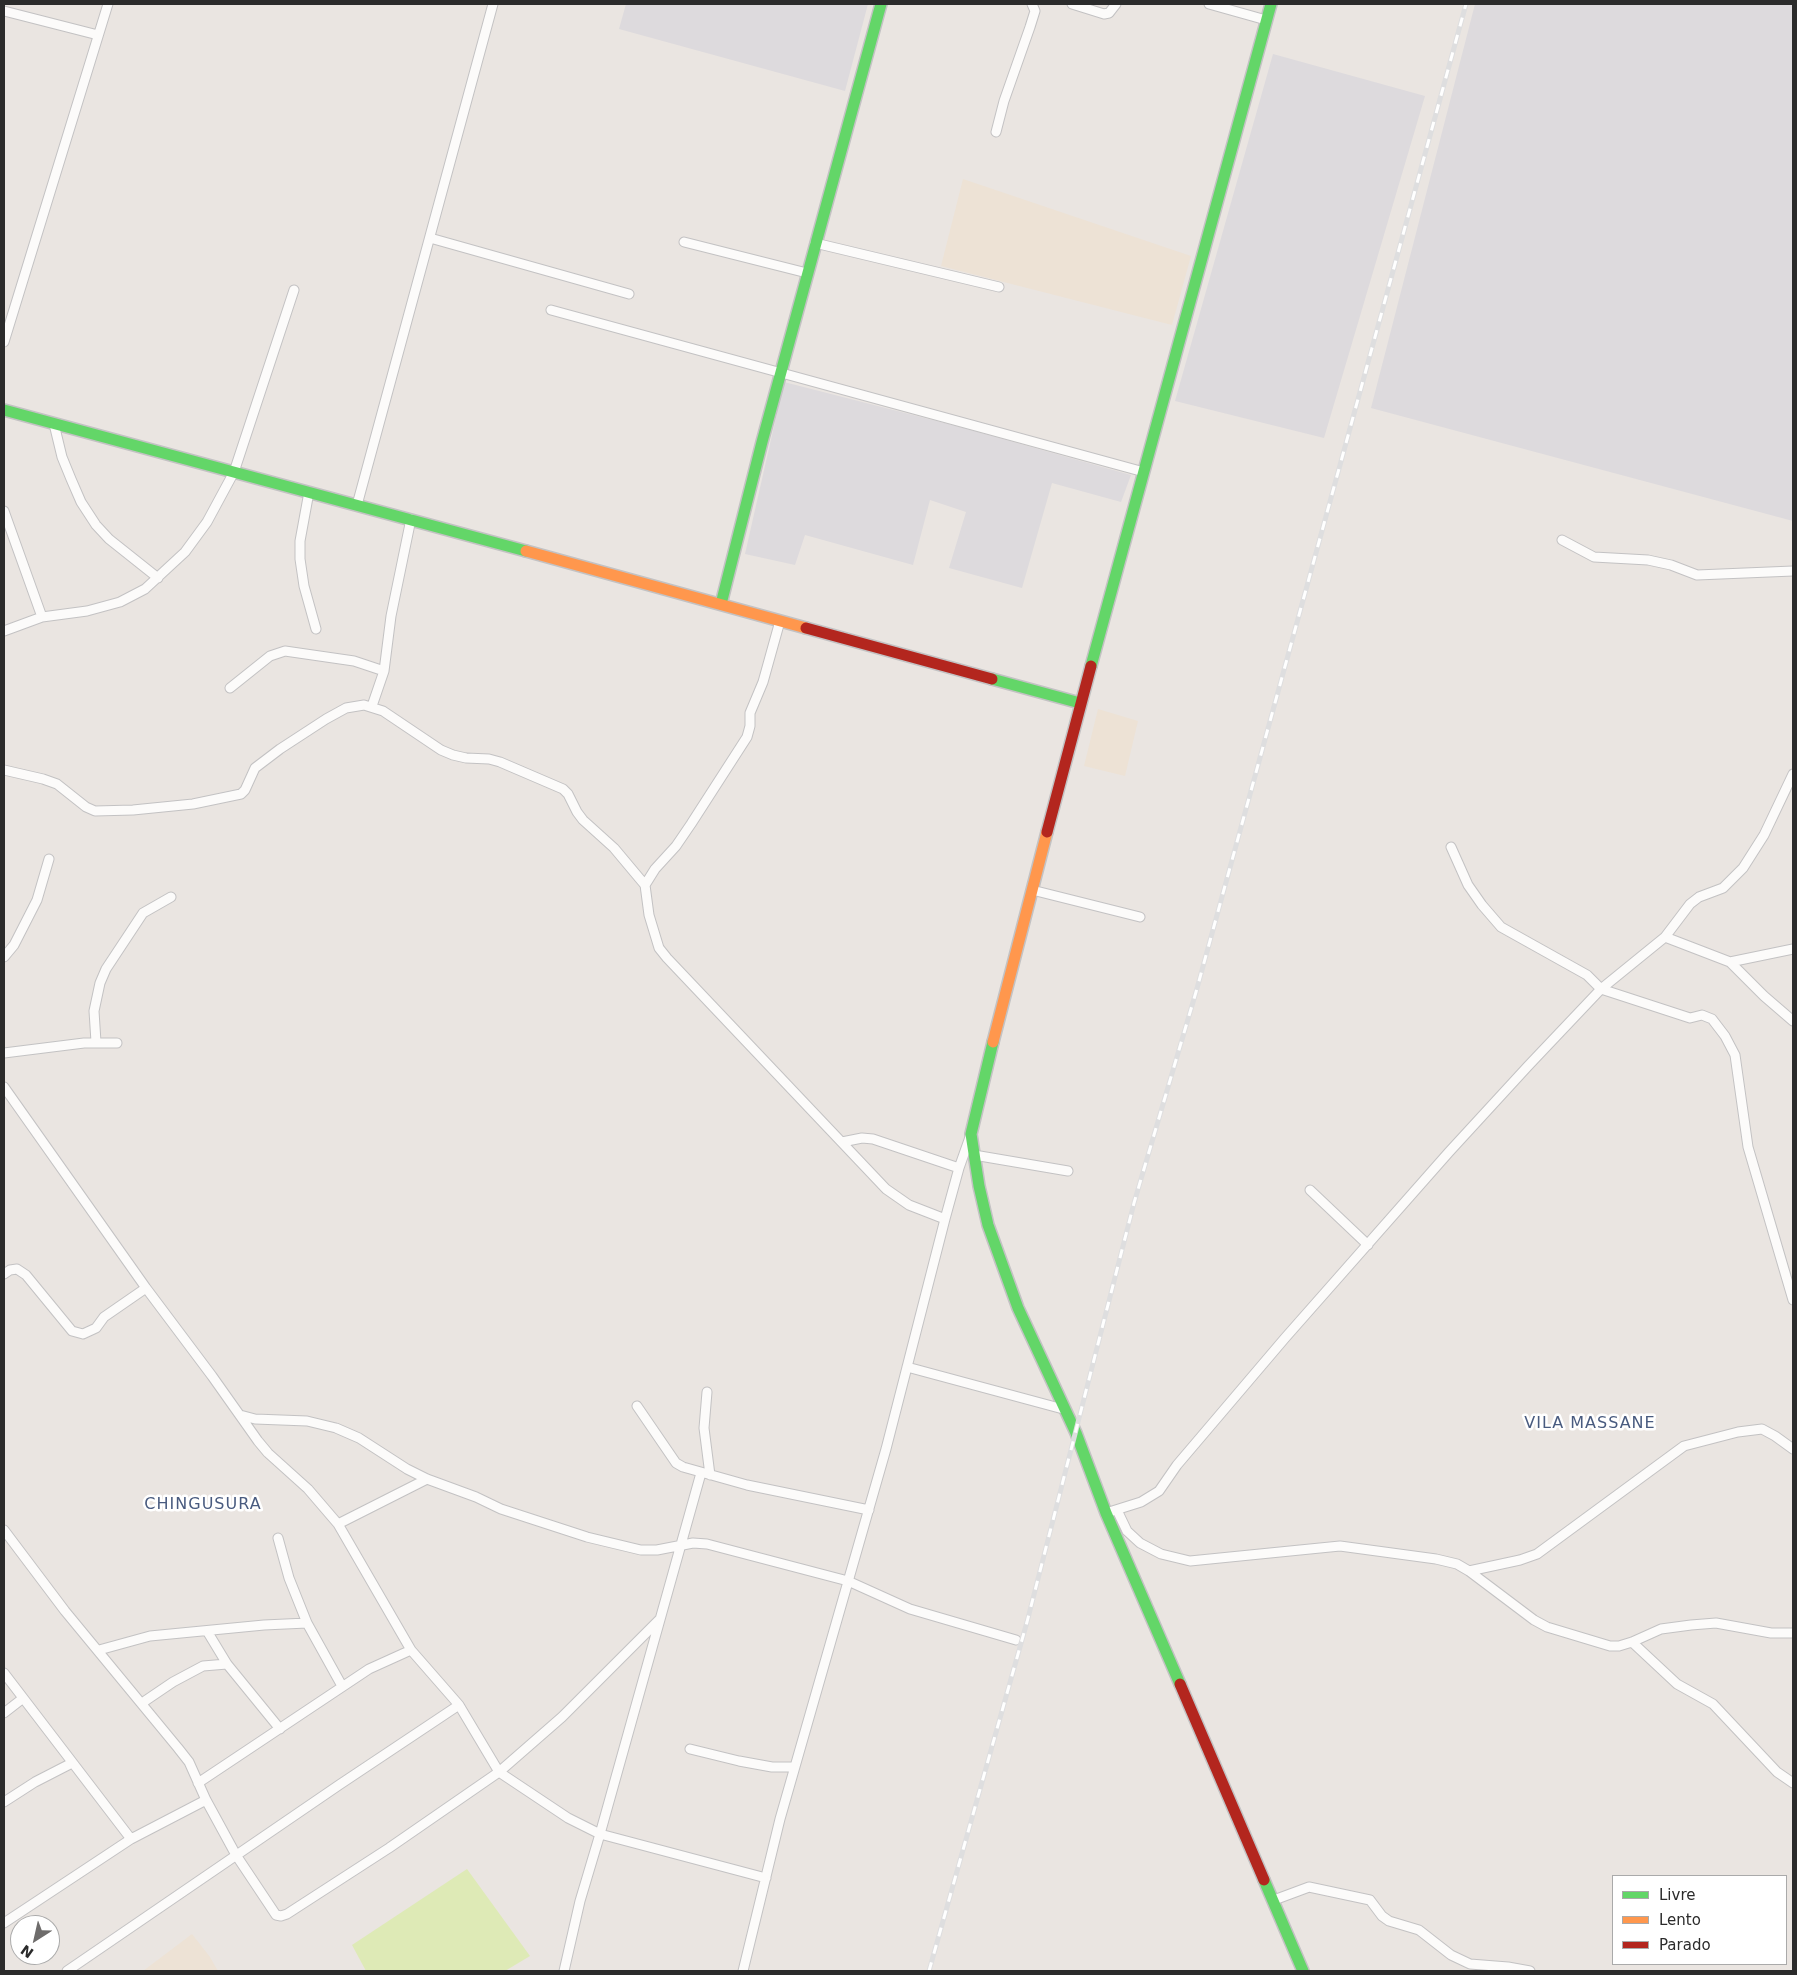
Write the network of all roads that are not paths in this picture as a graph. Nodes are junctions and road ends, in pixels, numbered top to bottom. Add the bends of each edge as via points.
1 (108, 4) edge
2 (493, 4) edge
3 (881, 4) edge
4 (1032, 4) edge
5 (1072, 4) edge
6 (1116, 4) edge
7 (1209, 4) edge
8 (1271, 4) edge
9 (4, 11) edge
10 (1266, 20) junction
11 (98, 36) junction
12 (996, 132) dead end
13 (430, 238) junction
14 (684, 242) dead end
15 (815, 243) junction
16 (808, 273) junction
17 (999, 287) dead end
18 (294, 290) dead end
19 (629, 294) dead end
20 (552, 310) dead end
21 (4, 342) edge
22 (781, 374) junction
23 (4, 410) edge
24 (54, 424) junction
25 (234, 472) junction
26 (1144, 472) junction
27 (309, 492) junction
28 (357, 505) junction
29 (4, 511) edge
30 (411, 519) junction
31 (1562, 540) dead end
32 (1793, 571) edge
33 (158, 578) junction
34 (721, 604) junction
35 (42, 617) junction
36 (780, 621) junction
37 (316, 629) dead end
38 (4, 631) edge
39 (384, 670) junction
40 (230, 688) dead end
41 (1080, 703) junction
42 (372, 706) junction
43 (4, 770) edge
44 (1793, 774) edge
45 (1451, 847) dead end
46 (49, 859) dead end
47 (645, 885) junction
48 (1032, 890) junction
49 (171, 897) dead end
50 (1140, 917) dead end
51 (1665, 937) junction
52 (1793, 949) edge
53 (4, 957) edge
54 (1730, 962) junction
55 (1601, 989) junction
56 (1793, 1021) edge
57 (96, 1042) junction
58 (117, 1043) dead end
59 (4, 1053) edge
60 (4, 1087) edge
61 (971, 1134) junction
62 (842, 1142) junction
63 (974, 1155) junction
64 (959, 1168) junction
65 (1068, 1171) dead end
66 (1310, 1190) dead end
67 (945, 1219) junction
68 (1368, 1245) junction
69 (4, 1274) edge
70 (146, 1288) junction
71 (1793, 1300) edge
72 (907, 1367) junction
73 (707, 1392) dead end
74 (636, 1406) dead end
75 (1063, 1409) junction
76 (240, 1415) junction
77 (1793, 1449) edge
78 (706, 1474) junction
79 (427, 1479) junction
80 (869, 1510) junction
81 (1111, 1511) junction
82 (338, 1524) junction
83 (4, 1530) edge
84 (278, 1538) dead end
85 (680, 1544) junction
86 (1469, 1571) junction
87 (848, 1581) junction
88 (660, 1619) junction
89 (307, 1623) junction
90 (207, 1632) junction
91 (1793, 1633) edge
92 (1016, 1640) dead end
93 (1632, 1642) junction
94 (99, 1650) junction
95 (411, 1650) junction
96 (226, 1664) junction
97 (4, 1673) edge
98 (342, 1686) junction
99 (22, 1699) junction
100 (142, 1703) junction
101 (459, 1706) junction
102 (4, 1713) edge
103 (280, 1729) junction
104 (690, 1749) dead end
105 (72, 1763) junction
106 (794, 1768) junction
107 (499, 1772) junction
108 (198, 1783) junction
109 (1793, 1783) edge
110 (206, 1800) junction
111 (4, 1802) edge
112 (600, 1834) junction
113 (131, 1840) junction
114 (236, 1855) junction
115 (766, 1878) junction
116 (1274, 1900) junction
117 (4, 1923) edge
118 (67, 1971) edge
119 (563, 1971) edge
120 (743, 1971) edge
121 (1303, 1971) edge
122 (1530, 1971) edge

1 - 11 street
2 - 13 street
3 - 15 main road
4 - 12 street via 1034,11 1030,28
5 - 6 street via 1104,14
7 - 10 street
8 - 10 main road
9 - 11 street
10 - 26 main road
11 - 21 street
13 - 19 street
13 - 28 street
14 - 16 street
15 - 16 main road
15 - 17 street
16 - 22 main road
18 - 25 street
20 - 22 street
22 - 26 street
22 - 34 main road
23 - 24 main road
24 - 25 main road
24 - 33 street via 71,479 96,525
25 - 27 main road
25 - 33 street via 207,522 185,552
26 - 41 main road
27 - 28 main road
27 - 37 street via 300,540 300,559
28 - 30 main road
29 - 35 street
30 - 34 main road
30 - 39 street via 391,616
31 - 32 street via 1594,557 1648,560 1697,575
33 - 35 street via 120,602 87,611
34 - 36 main road
35 - 38 street
36 - 41 main road
36 - 47 street via 763,682 750,713 747,737 692,824
39 - 40 street via 354,661 285,650 270,656
39 - 42 street
41 - 48 main road
42 - 43 street via 346,708 308,729 255,768 241,794 193,804 95,811 57,784
42 - 47 street via 447,752 500,762 563,789 583,820 614,848
44 - 51 street via 1764,835 1743,868 1723,888 1690,904
45 - 55 street via 1468,885 1501,926 1587,975
46 - 53 street via 37,900 14,945
47 - 62 street via 649,915 659,948 666,958
48 - 50 street
48 - 61 main road
49 - 57 street via 143,913 106,969 94,1011
51 - 54 street
51 - 55 street
52 - 54 street
54 - 56 street
55 - 68 street via 1449,1152
55 - 71 street via 1690,1018 1702,1016 1712,1019 1725,1036 1735,1055 1748,1148
57 - 58 street
57 - 59 street
60 - 70 street
61 - 63 main road
61 - 64 street
62 - 64 street via 873,1139
62 - 67 street via 886,1189 909,1205
63 - 65 street
63 - 75 main road via 998,1258
64 - 67 street
66 - 68 street
67 - 72 street
68 - 81 street via 1272,1353 1158,1491 1140,1502
69 - 70 street via 17,1269 26,1275 72,1331 84,1334
70 - 76 street
72 - 75 street
72 - 80 street
73 - 78 street via 704,1428
74 - 78 street via 676,1463
75 - 81 main road
76 - 79 street via 255,1419 307,1421 336,1428 359,1438
76 - 82 street via 268,1453 308,1489
77 - 86 street via 1762,1430 1738,1432 1684,1446 1537,1554
78 - 80 street
78 - 85 street
79 - 82 street
79 - 85 street via 501,1509 622,1547 657,1550
80 - 87 street
81 - 86 street via 1140,1543 1178,1559 1190,1561 1340,1546 1436,1559
81 - 116 main road via 1239,1825
82 - 95 street
83 - 94 street via 64,1611
84 - 89 street via 289,1578
85 - 87 street via 707,1544
85 - 88 street
86 - 93 street via 1547,1627 1610,1646
87 - 92 street via 910,1609
87 - 106 street
88 - 107 street via 556,1722
88 - 112 street
89 - 90 street
89 - 98 street
90 - 94 street via 150,1636
90 - 96 street
91 - 93 street via 1771,1633 1716,1623 1661,1629
93 - 109 street via 1677,1684 1713,1704 1777,1772
94 - 100 street
95 - 98 street via 369,1669
95 - 101 street
96 - 100 street via 203,1666
96 - 103 street
97 - 99 street
98 - 103 street
99 - 102 street
99 - 105 street
100 - 108 street via 189,1762
101 - 107 street
101 - 114 street
103 - 108 street
104 - 106 street via 738,1761
105 - 111 street
105 - 113 street
106 - 115 street
107 - 112 street via 553,1810
107 - 114 street via 287,1914 276,1915
108 - 110 street
110 - 113 street
110 - 114 street
112 - 115 street
112 - 119 street
113 - 117 street
114 - 118 street
115 - 120 street
116 - 121 main road
116 - 122 street via 1309,1887 1370,1900 1389,1921 1419,1930 1451,1955 1470,1964

